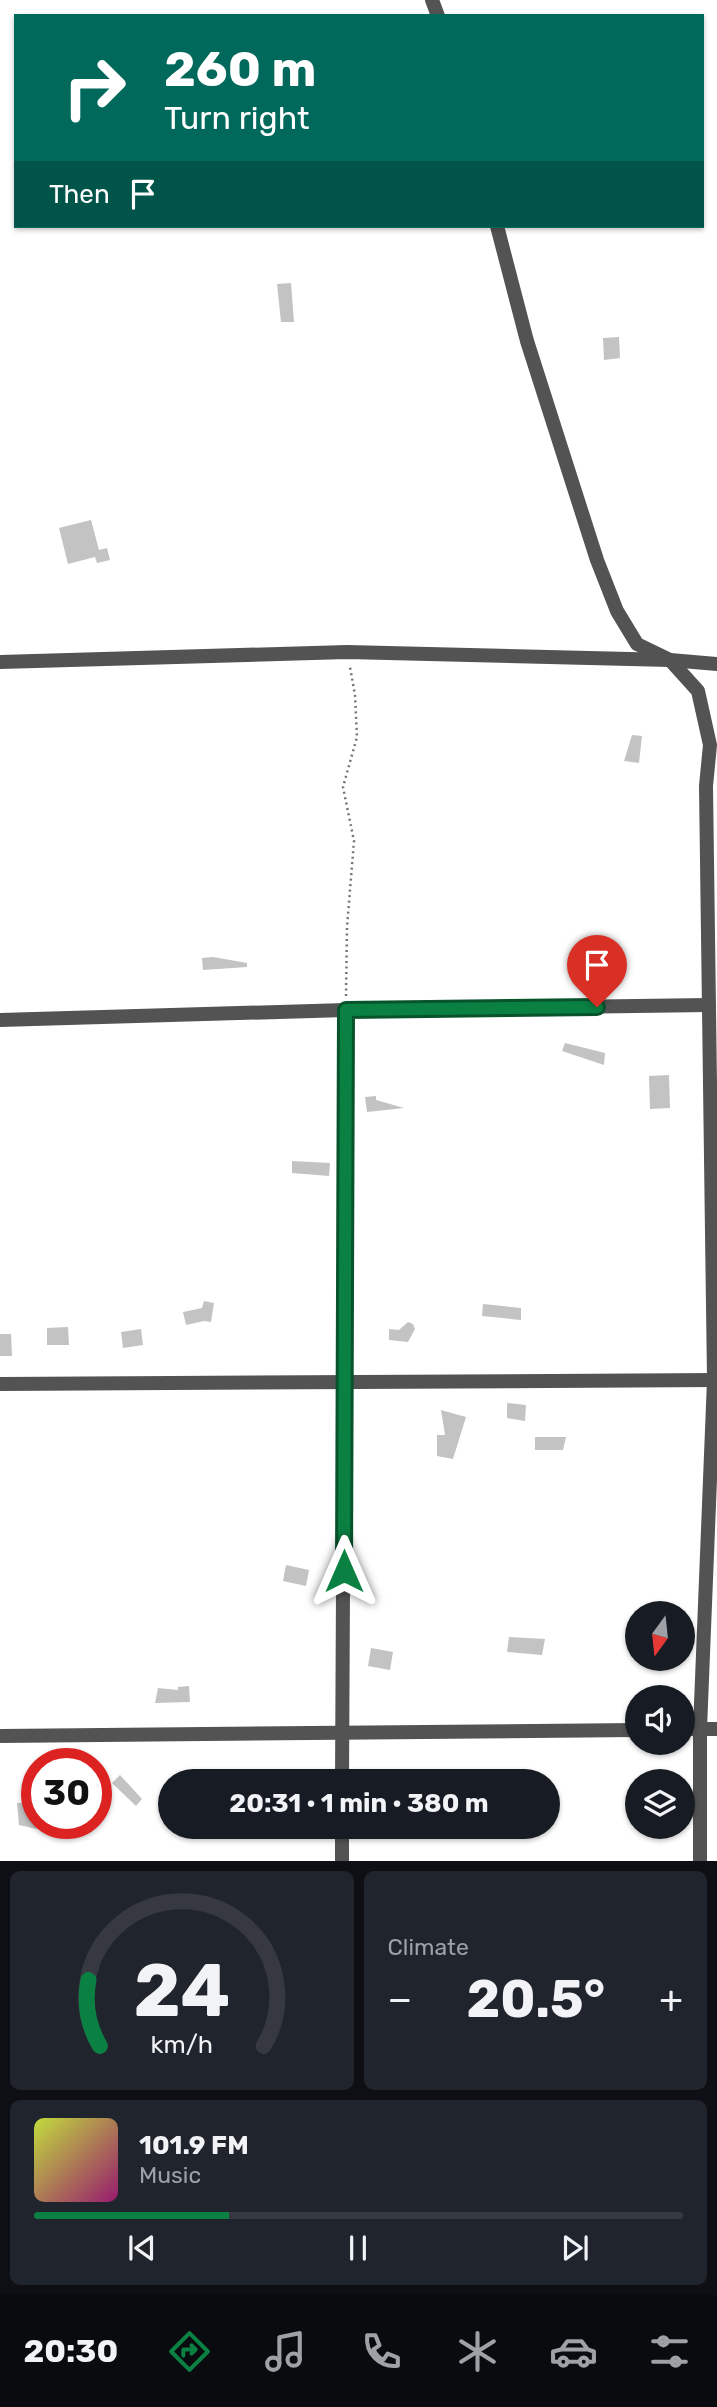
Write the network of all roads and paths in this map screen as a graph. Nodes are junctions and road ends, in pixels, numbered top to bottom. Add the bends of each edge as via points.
1 (498, 228) edge
2 (347, 652) junction
3 (670, 660) junction
4 (0, 662) edge
5 (717, 664) edge
6 (709, 1005) junction
7 (346, 1010) junction
8 (0, 1020) edge
9 (716, 1380) edge
10 (344, 1383) junction
11 (0, 1384) edge
12 (695, 1729) edge
13 (700, 1729) junction
14 (717, 1729) edge
15 (625, 1730) edge
16 (343, 1732) junction
17 (0, 1736) edge
18 (342, 1769) edge
19 (342, 1839) edge
20 (342, 1861) edge
21 (700, 1861) edge

1 - 3 street via 527,341 617,611 637,644
2 - 3 street
2 - 4 street
2 - 7 path via 357,737 343,786 354,841 346,927
3 - 5 street
3 - 6 street via 698,691 710,745 706,786
6 - 7 street
6 - 9 street
7 - 8 street
7 - 10 street
9 - 10 street
9 - 13 street
10 - 11 street
10 - 16 street
12 - 13 street
13 - 14 street
13 - 21 street
15 - 16 street
16 - 17 street
16 - 18 street
19 - 20 street

